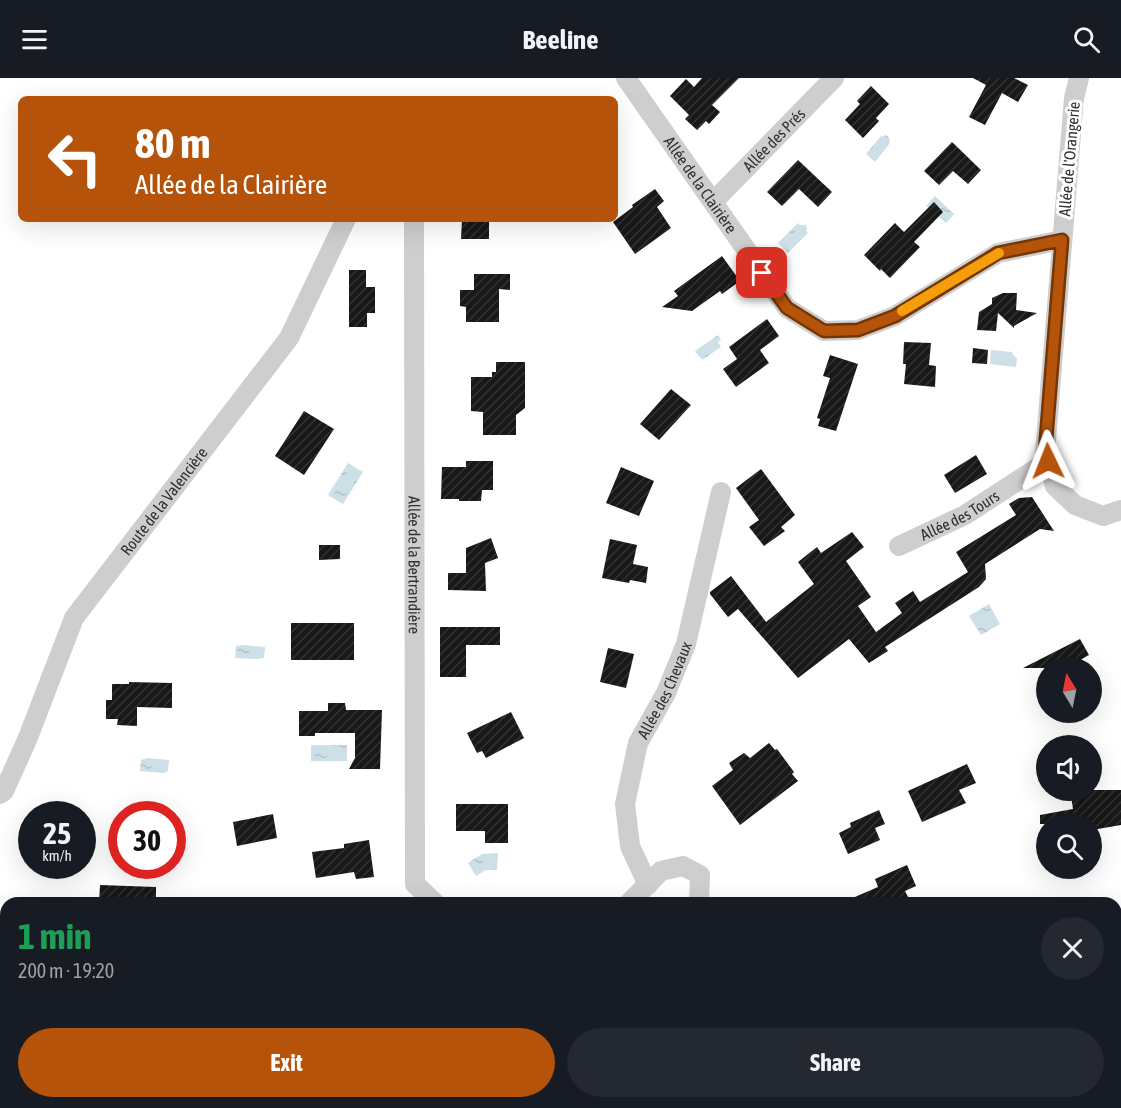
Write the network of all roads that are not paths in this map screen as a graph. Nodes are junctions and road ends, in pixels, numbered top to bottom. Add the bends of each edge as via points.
1 (626, 78) edge
2 (834, 78) edge
3 (1079, 78) edge
4 (713, 202) junction
5 (345, 222) edge
6 (414, 222) edge
7 (1062, 240) junction
8 (1048, 461) junction
9 (721, 492) dead end
10 (1121, 510) edge
11 (899, 546) dead end
12 (0, 794) edge
13 (648, 885) junction
14 (429, 897) edge
15 (635, 897) edge
16 (699, 897) edge

1 - 4 street, Allée de la Clairière
2 - 4 street, Allée des Prés
3 - 7 street, Allée de l'Orangerie
4 - 7 street, Allée de la Clairière via 787,308 824,331 858,330 895,316 998,253
5 - 12 street, Route de la Valencière via 289,338 74,618 27,740
6 - 14 street, Allée de la Bertrandière via 415,884
7 - 8 street, Allée de l'Orangerie via 1045,452
8 - 10 street, Allée de l'Orangerie via 1055,486 1075,505 1103,516
8 - 11 street, Allée des Tours via 965,514
9 - 13 street, Allée des Chevaux via 686,644 666,693 638,743 625,804 630,846
13 - 15 street
13 - 16 street via 662,871 683,866 700,875

